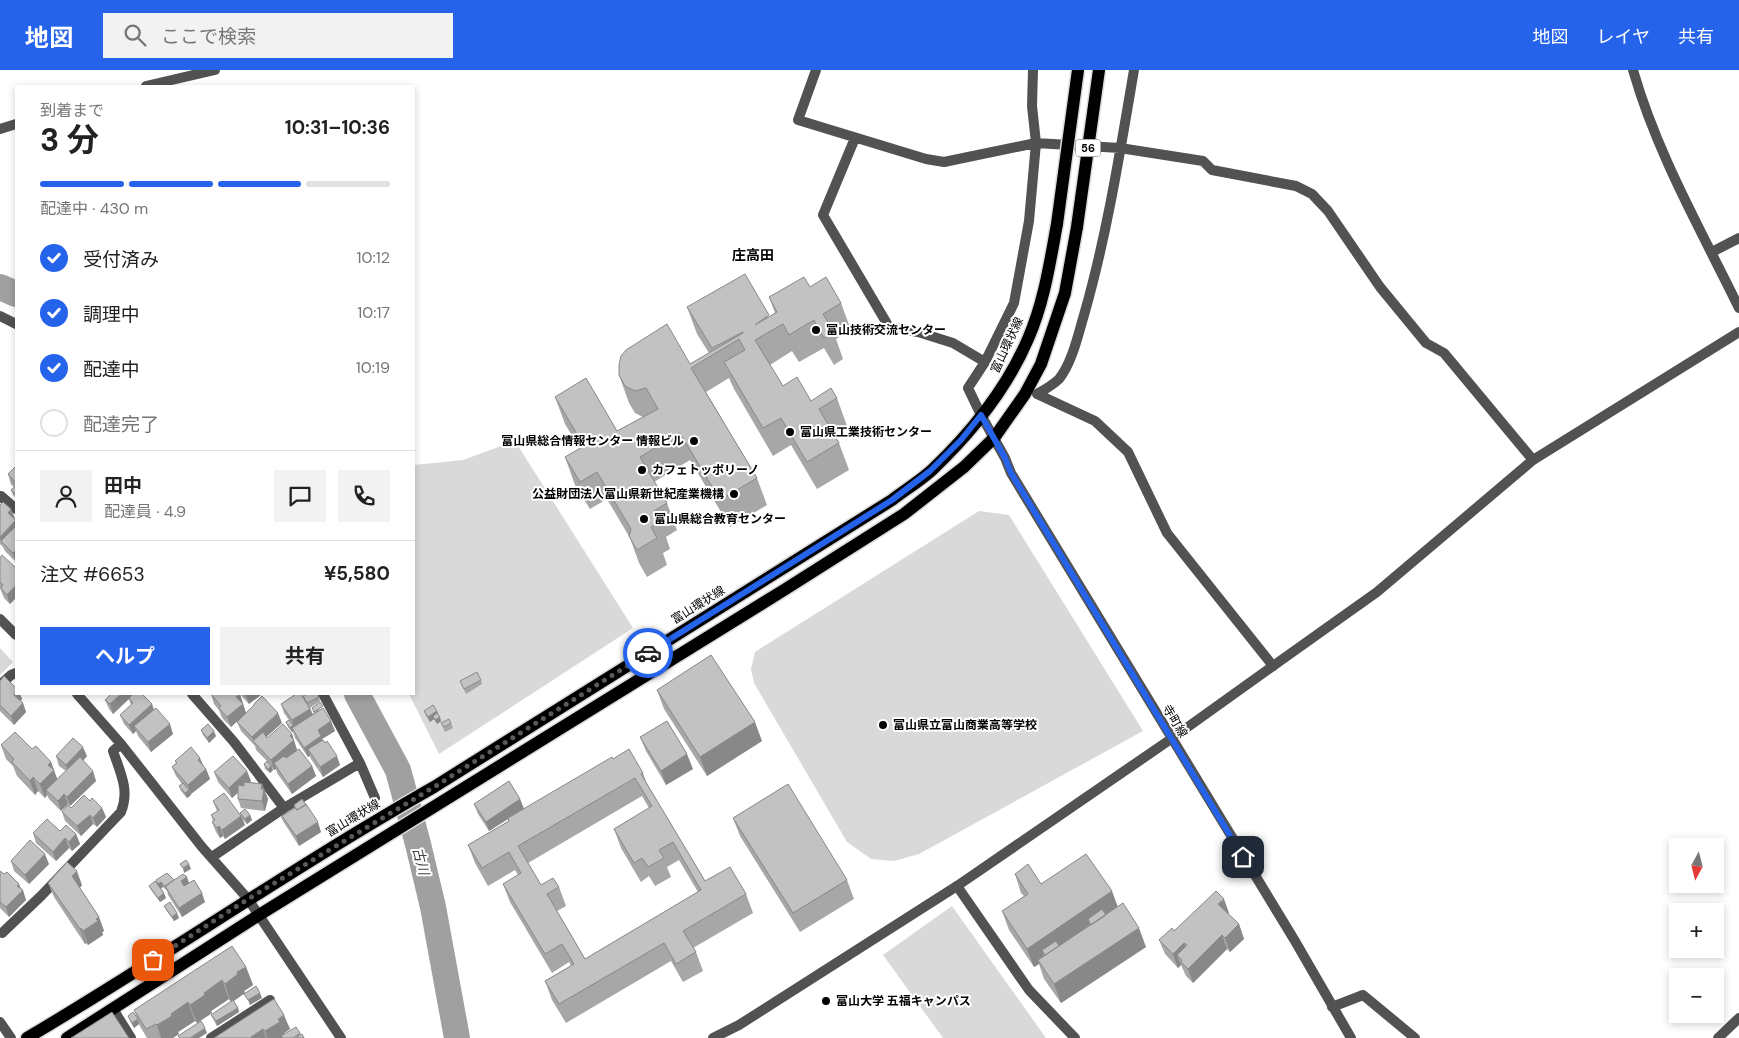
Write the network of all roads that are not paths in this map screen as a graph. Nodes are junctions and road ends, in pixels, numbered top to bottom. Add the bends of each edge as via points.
1 (215, 70) edge
2 (816, 70) edge
3 (1033, 70) edge
4 (1078, 70) edge
5 (1099, 70) edge
6 (1134, 70) edge
7 (1633, 70) edge
8 (150, 85) edge
9 (15, 124) edge
10 (0, 129) edge
11 (855, 138) junction
12 (1036, 143) junction
13 (1120, 148) junction
14 (1739, 238) edge
15 (1712, 252) junction
16 (1739, 308) edge
17 (0, 316) edge
18 (15, 324) edge
19 (1739, 332) edge
20 (985, 362) junction
21 (981, 415) junction
22 (994, 438) junction
23 (1533, 460) junction
24 (0, 498) edge
25 (15, 508) edge
26 (0, 618) edge
27 (15, 633) edge
28 (1273, 666) junction
29 (15, 673) edge
30 (0, 685) edge
31 (80, 695) edge
32 (324, 695) edge
33 (196, 697) edge
34 (1171, 738) junction
35 (121, 744) junction
36 (360, 763) junction
37 (375, 798) dead end
38 (284, 808) junction
39 (212, 857) junction
40 (957, 886) junction
41 (248, 899) junction
42 (259, 916) junction
43 (1, 933) edge
44 (270, 1000) edge
45 (1332, 1007) junction
46 (113, 1009) junction
47 (1739, 1018) edge
48 (0, 1022) edge
49 (10, 1038) edge
50 (27, 1038) edge
51 (67, 1038) edge
52 (131, 1038) edge
53 (211, 1038) edge
54 (341, 1038) edge
55 (713, 1038) edge
56 (1075, 1038) edge
57 (1351, 1038) edge
58 (1415, 1038) edge
59 (1718, 1038) edge

1 - 8 street
2 - 11 street via 798,120
3 - 12 street
4 - 21 main road, 富山環状線 / 56, bridge via 1057,224 1044,288 1029,338 1003,386
5 - 22 main road, 56, bridge via 1065,293 1041,364 1025,394
6 - 13 street
7 - 15 street via 1642,104 1664,158
9 - 10 street
11 - 12 street via 944,162
11 - 20 street via 823,215 888,327 953,343
12 - 13 street
12 - 20 street via 1029,221 1014,303
13 - 23 street via 1204,161 1212,170 1296,186 1312,194 1328,211 1380,287 1426,342 1444,353
13 - 28 street via 1096,274 1071,356 1058,379 1037,394 1094,421 1128,452 1168,533
14 - 15 street
15 - 16 street
17 - 18 street
19 - 23 street
20 - 21 street, 寺町線 via 968,388
21 - 22 street, 寺町線
21 - 41 main road, 富山環状線 / 56 via 930,471 892,500 434,787
22 - 34 street, 寺町線 via 1011,473
22 - 42 main road, 56 via 964,467 904,514
23 - 28 street via 1378,592
24 - 25 street
26 - 27 street
28 - 34 street
29 - 30 street
31 - 35 street
32 - 36 street
33 - 38 street
34 - 40 street
34 - 45 street, 寺町線
35 - 39 street
35 - 43 street via 113,751 126,789 121,812
36 - 37 street
36 - 38 street
38 - 39 street
39 - 41 street
40 - 55 street
40 - 56 street via 1028,990
41 - 42 street
41 - 50 main road, 富山環状線 / 56
42 - 46 main road, 56
42 - 54 street
44 - 53 street
45 - 57 street, 寺町線
45 - 58 street via 1363,995
46 - 51 main road, 56
46 - 52 street
47 - 59 street
48 - 49 street

